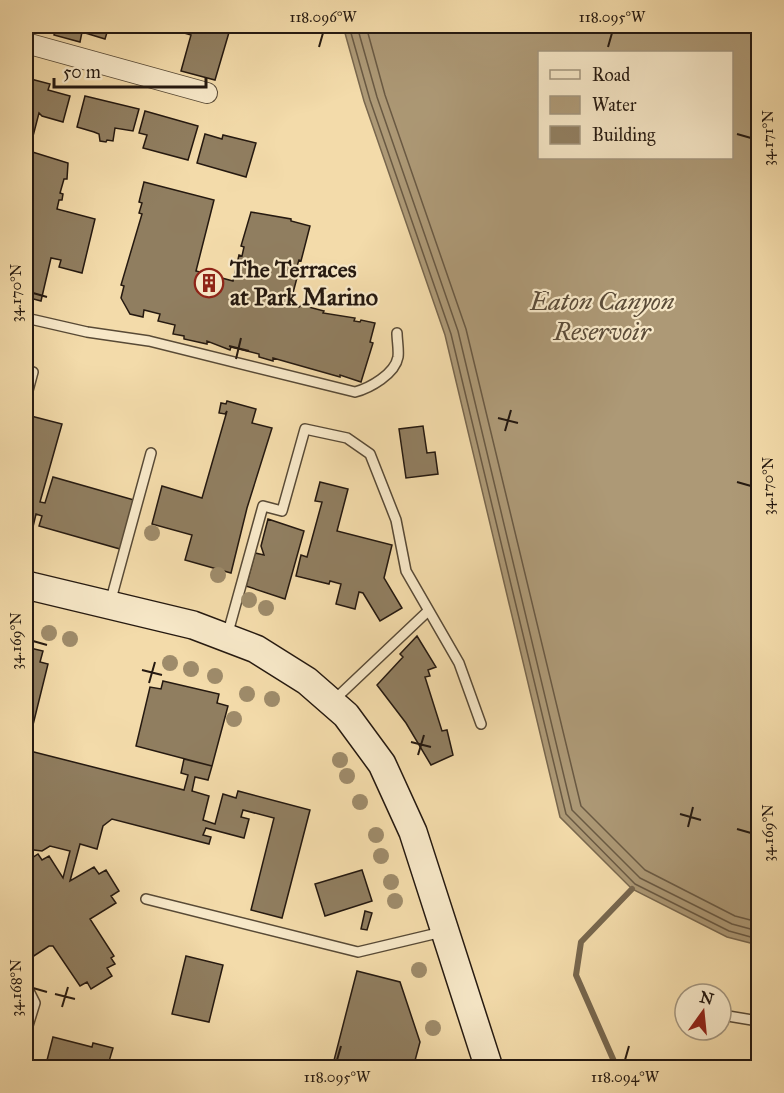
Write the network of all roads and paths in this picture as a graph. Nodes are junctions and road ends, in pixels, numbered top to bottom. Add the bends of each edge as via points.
1 (26, 43) edge
2 (207, 93) dead end
3 (26, 318) edge
4 (397, 333) dead end
5 (26, 370) edge
6 (26, 398) edge
7 (151, 453) dead end
8 (26, 585) edge
9 (109, 605) junction
10 (427, 612) junction
11 (227, 638) junction
12 (331, 702) junction
13 (481, 724) dead end
14 (146, 898) dead end
15 (444, 932) junction
16 (26, 992) edge
17 (733, 1017) edge
18 (759, 1021) edge
19 (26, 1032) edge
20 (489, 1068) edge

1 - 2 street
3 - 4 lane via 149,341 355,392 367,389 391,370 398,358
5 - 6 lane via 33,372
7 - 9 lane
8 - 9 main road
9 - 11 main road via 193,625
10 - 11 lane via 406,571 396,520 370,454 347,438 305,429 282,511 263,506
10 - 12 lane
10 - 13 lane via 459,663
11 - 12 main road via 256,649 307,681
12 - 15 main road via 346,715 382,764 413,832
14 - 15 lane via 358,952
15 - 20 main road
16 - 19 lane via 35,1003
17 - 18 lane

